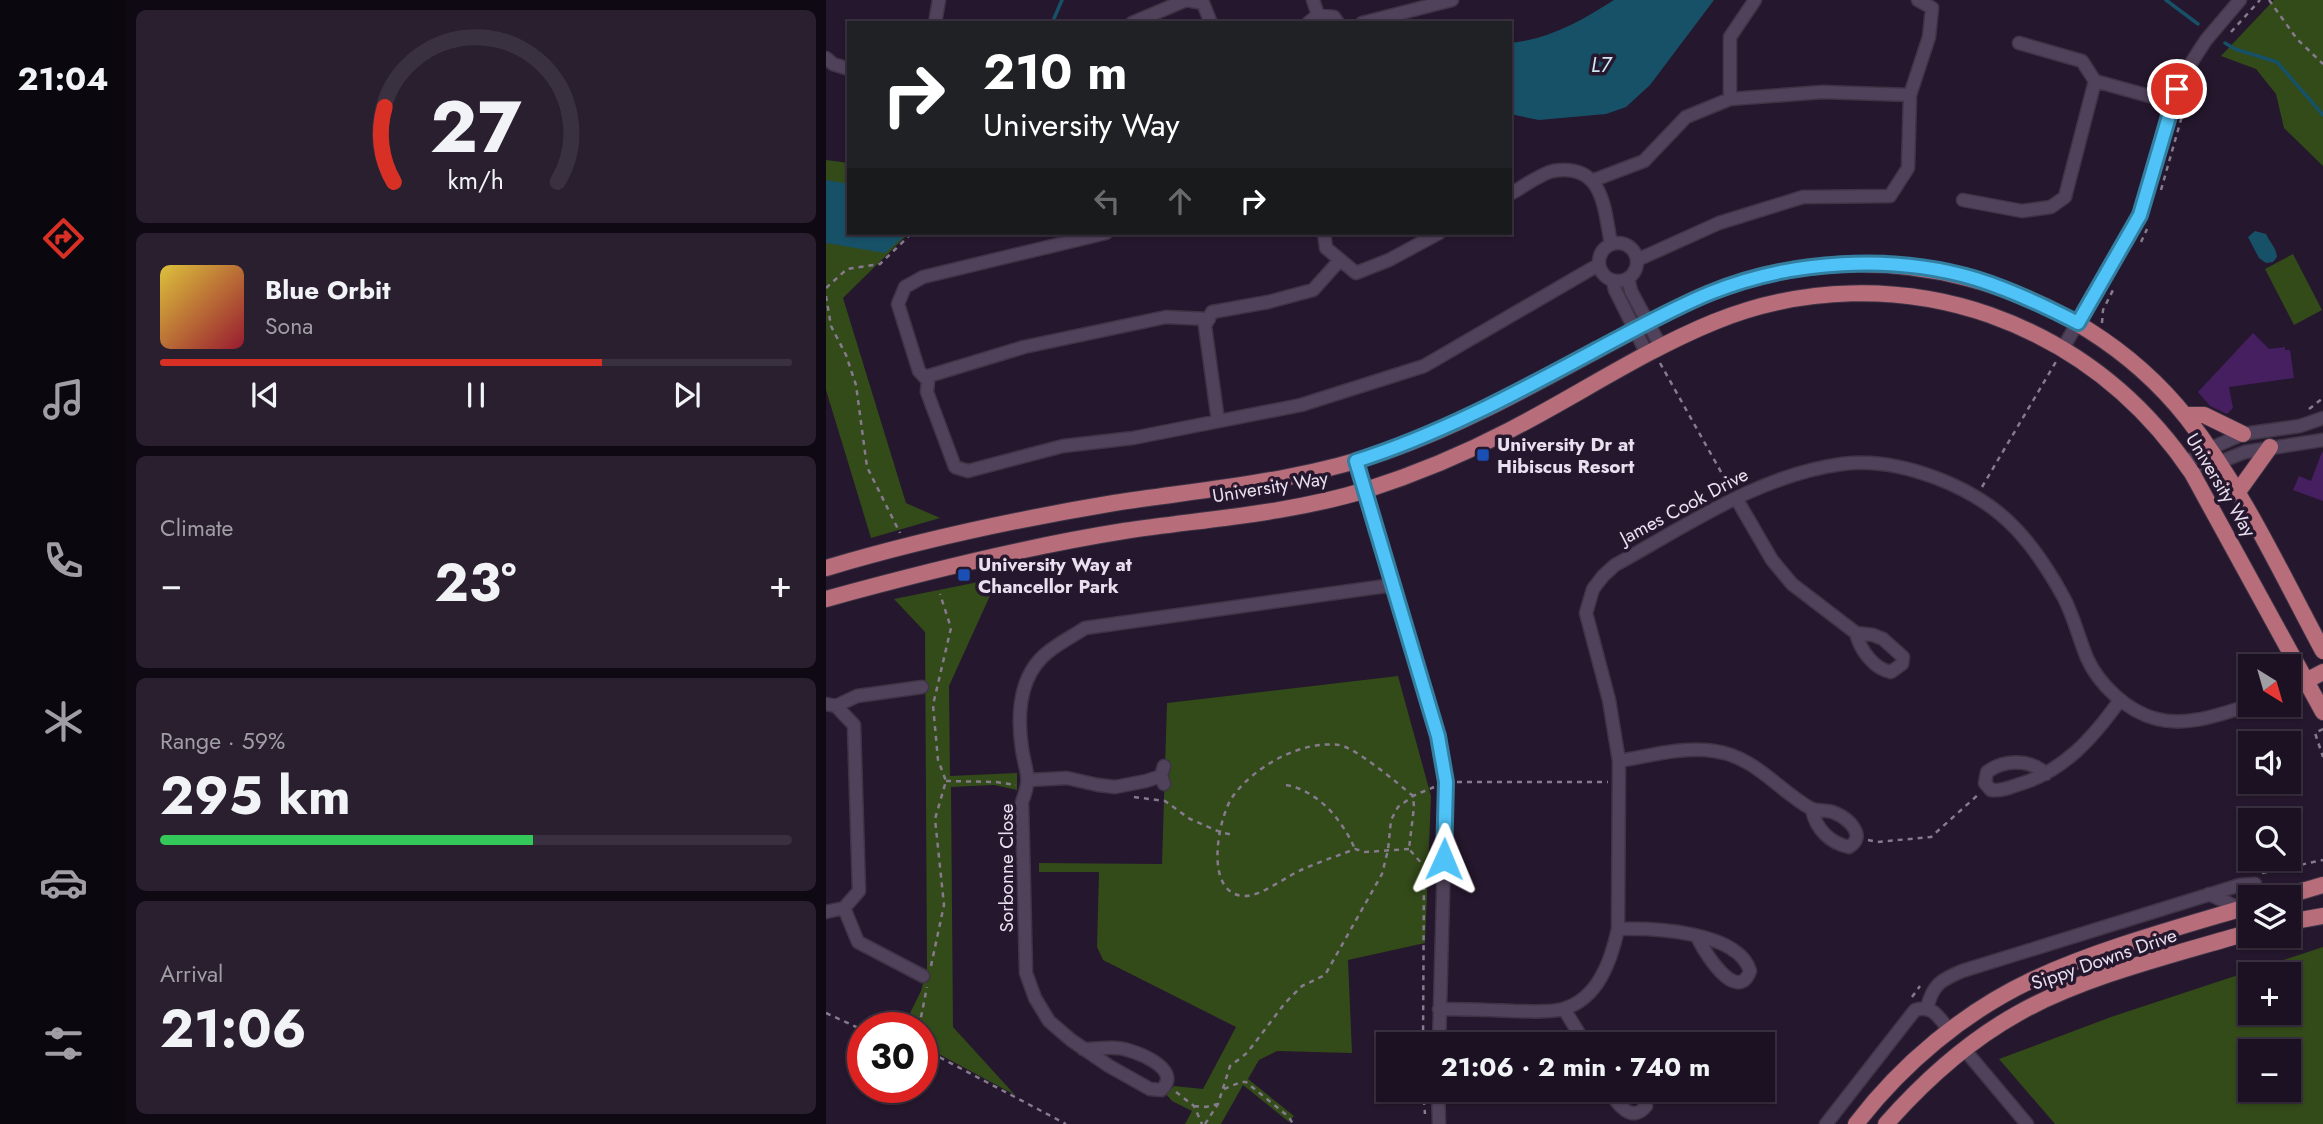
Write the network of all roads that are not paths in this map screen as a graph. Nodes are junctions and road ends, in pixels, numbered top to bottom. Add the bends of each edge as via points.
1 (939, 0) edge
2 (1313, 0) edge
3 (1452, 0) edge
4 (1755, 0) edge
5 (1918, 0) edge
6 (2241, 0) edge
7 (1313, 19) edge
8 (935, 21) edge
9 (1137, 21) edge
10 (1210, 21) edge
11 (1337, 21) edge
12 (1370, 21) edge
13 (2019, 43) dead end
14 (826, 58) edge
15 (847, 68) edge
16 (2095, 81) junction
17 (1910, 95) junction
18 (1730, 99) junction
19 (2172, 103) junction
20 (1594, 180) junction
21 (1512, 193) edge
22 (1963, 200) dead end
23 (1097, 235) edge
24 (1324, 235) edge
25 (1435, 235) edge
26 (1611, 244) junction
27 (1340, 260) junction
28 (1637, 260) junction
29 (1598, 265) junction
30 (1628, 278) junction
31 (1613, 281) junction
32 (1209, 319) junction
33 (2078, 323) junction
34 (1641, 326) junction
35 (2063, 348) junction
36 (1654, 350) junction
37 (925, 377) junction
38 (2185, 415) junction
39 (2323, 418) edge
40 (1218, 421) junction
41 (2243, 434) junction
42 (2323, 440) edge
43 (2270, 447) junction
44 (2213, 455) junction
45 (1356, 461) junction
46 (2189, 468) junction
47 (1364, 491) junction
48 (2237, 493) junction
49 (1736, 498) junction
50 (826, 568) edge
51 (1393, 584) junction
52 (826, 599) edge
53 (1856, 633) dead end
54 (2323, 651) edge
55 (2323, 672) edge
56 (2306, 681) junction
57 (2301, 684) edge
58 (922, 687) dead end
59 (2120, 700) junction
60 (831, 705) edge
61 (2238, 708) edge
62 (2323, 712) edge
63 (1619, 761) junction
64 (2046, 774) junction
65 (1163, 775) dead end
66 (1029, 779) junction
67 (1812, 810) junction
68 (2255, 884) dead end
69 (2323, 885) edge
70 (2301, 892) edge
71 (2209, 894) junction
72 (2238, 905) edge
73 (844, 908) junction
74 (2238, 911) edge
75 (826, 912) edge
76 (2323, 916) edge
77 (2301, 920) edge
78 (1618, 929) junction
79 (1697, 936) dead end
80 (2238, 936) edge
81 (927, 974) road end
82 (1927, 1007) junction
83 (1439, 1009) junction
84 (1564, 1009) junction
85 (1950, 1031) junction
86 (1439, 1032) edge
87 (1578, 1032) edge
88 (1083, 1049) junction
89 (1964, 1049) junction
90 (1438, 1102) edge
91 (1616, 1102) edge
92 (1644, 1102) edge
93 (1439, 1124) edge
94 (1826, 1124) edge
95 (1856, 1124) edge
96 (1886, 1124) edge
97 (2027, 1124) edge

1 - 8 street
2 - 7 street
3 - 12 street
4 - 18 street via 1730,37
5 - 17 street via 1932,8 1929,37
6 - 19 street via 2193,59
7 - 11 street via 1334,17
9 - 10 street via 1186,0 1203,3
13 - 16 street via 2082,61
14 - 15 street
16 - 19 street
16 - 22 street via 2064,197 2051,207 2022,211
17 - 18 street via 1823,92
17 - 28 street via 1908,168 1890,196 1803,197 1719,223
18 - 20 street via 1686,117 1644,161
19 - 33 street via 2140,215
20 - 21 street via 1580,172 1552,172
20 - 26 street
23 - 37 street via 923,276 905,287 898,304 919,371
24 - 27 street via 1326,248
25 - 27 street via 1356,274
26 - 28 street via 1623,243
26 - 29 street via 1601,252
27 - 32 street via 1313,290 1212,312
28 - 30 street
29 - 31 street
29 - 40 street via 1424,366 1301,405
30 - 31 street
30 - 34 street
31 - 34 street
32 - 37 street via 1167,317 1024,347
32 - 40 street via 1205,326
33 - 34 main road, University Way via 1975,279 1914,268 1859,265 1779,272 1744,281
33 - 35 street
33 - 38 main road, University Way via 2120,352
34 - 36 street
34 - 45 main road, University Way via 1479,412
35 - 36 main road, University Way via 2010,322 1943,301 1871,293 1815,296 1758,307
35 - 46 main road, University Way via 2134,403
36 - 47 main road, University Way via 1483,444
37 - 40 street via 955,467 968,471 1063,446
38 - 41 main road via 2204,415
38 - 44 main road, University Way
39 - 41 street
41 - 44 street
42 - 43 street
43 - 44 street
43 - 48 main road
44 - 46 street
44 - 48 main road, University Way
45 - 47 street
45 - 50 main road, University Way via 1261,483 1026,519
46 - 56 main road, University Way
47 - 51 street
47 - 52 main road, University Way via 1305,505 1036,547
48 - 54 main road, University Way
49 - 53 street via 1792,584
49 - 59 street, James Cook Drive via 1786,476 1843,463 1890,465 1935,477 1976,497 2014,527 2040,558 2065,600 2088,661
49 - 63 street, James Cook Drive via 1615,565 1593,589 1586,613 1609,700
51 - 66 street, Sorbonne Close via 1085,628 1047,652 1024,687 1020,722
51 - 83 street via 1438,736 1446,782
55 - 56 main road
56 - 57 street
56 - 62 main road, University Way
58 - 60 street via 857,696
59 - 61 street, James Cook Drive via 2156,719 2172,721 2202,719
59 - 64 street via 2091,738
60 - 73 street via 853,725 859,891
63 - 67 street via 1692,750 1739,757
63 - 78 street, James Cook Drive
64 - 64 street via 2003,790 1988,787 1985,777 2005,763 2018,762 2038,766
65 - 66 street via 1115,787 1067,778
66 - 88 street, Sorbonne Close via 1022,802 1026,973 1041,1010
67 - 67 street via 1838,814 1852,825 1856,843 1840,845 1826,835
68 - 71 street, Sippy Downs Drive
69 - 70 main road
71 - 72 street
71 - 82 street, Sippy Downs Drive via 1962,971 1935,987
73 - 75 street
73 - 81 street via 858,942
74 - 85 main road, Sippy Downs Drive via 2055,970 2009,992
76 - 77 main road
78 - 79 street via 1675,930
78 - 84 street, James Cook Drive via 1600,981
80 - 89 main road, Sippy Downs Drive via 2067,991 2018,1013
82 - 85 street
82 - 94 street, Sippy Downs Drive via 1912,1012
83 - 84 street
83 - 86 street
84 - 87 street
85 - 89 main road
85 - 95 main road, Sippy Downs Drive via 1900,1074
88 - 88 street, Sorbonne Close via 1130,1051 1163,1067 1166,1085 1161,1090 1150,1089
89 - 96 main road, Sippy Downs Drive
89 - 97 street
90 - 93 street
91 - 92 street via 1628,1116 1635,1117 1642,1113

